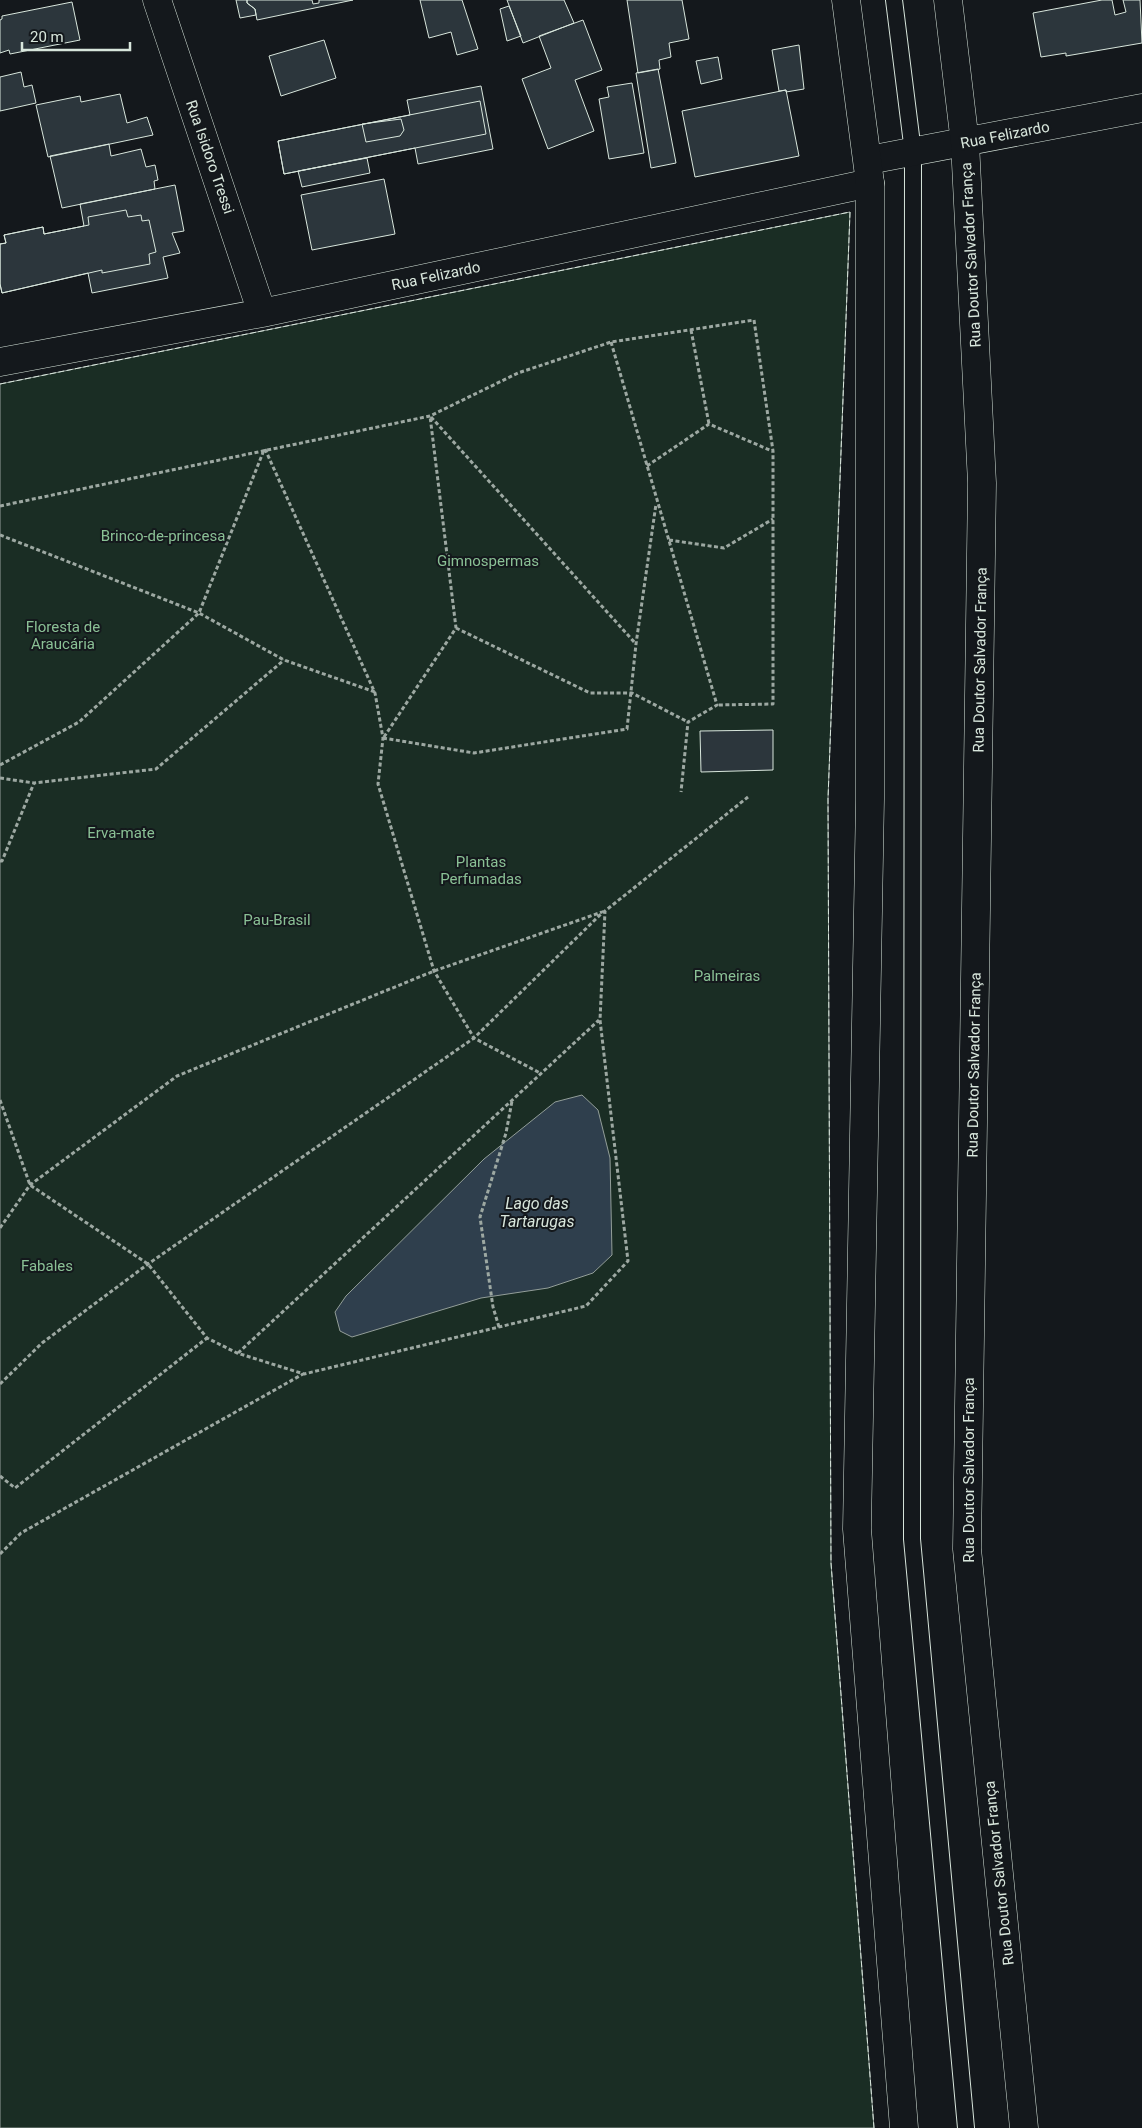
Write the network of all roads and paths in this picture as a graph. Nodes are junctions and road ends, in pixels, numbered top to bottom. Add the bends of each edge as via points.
1 (157, 0) edge
2 (846, 0) edge
3 (894, 0) edge
4 (948, 0) edge
5 (1142, 108) edge
6 (965, 143) junction
7 (913, 152) junction
8 (869, 172) junction
9 (262, 313) junction
10 (691, 330) junction
11 (611, 342) junction
12 (0, 362) edge
13 (430, 416) junction
14 (709, 424) junction
15 (265, 449) junction
16 (773, 451) junction
17 (647, 466) junction
18 (657, 501) junction
19 (0, 506) edge
20 (773, 519) junction
21 (0, 535) edge
22 (669, 540) junction
23 (199, 613) junction
24 (456, 628) junction
25 (636, 644) junction
26 (284, 660) junction
27 (375, 693) junction
28 (632, 693) junction
29 (717, 705) junction
30 (688, 722) junction
31 (383, 738) junction
32 (0, 765) edge
33 (0, 778) edge
34 (34, 783) junction
35 (681, 792) dead end
36 (748, 797) dead end
37 (0, 861) edge
38 (605, 911) junction
39 (434, 971) junction
40 (600, 1020) junction
41 (474, 1038) junction
42 (540, 1073) junction
43 (0, 1100) edge
44 (512, 1101) junction
45 (30, 1185) junction
46 (0, 1228) edge
47 (148, 1264) junction
48 (499, 1327) junction
49 (207, 1338) junction
50 (238, 1353) junction
51 (304, 1374) junction
52 (0, 1384) edge
53 (0, 1476) edge
54 (0, 1554) edge
55 (904, 2128) edge
56 (966, 2128) edge
57 (1024, 2128) edge

1 - 9 main road, Rua Isidoro Tressi
2 - 8 main road
3 - 7 lane
4 - 6 main road, Rua Doutor Salvador França
5 - 6 main road, Rua Felizardo
6 - 7 main road, Rua Felizardo
6 - 57 main road, Rua Doutor Salvador França via 982,483 967,1549
7 - 8 main road, Rua Felizardo
7 - 56 lane via 912,1539
8 - 9 main road, Rua Felizardo
8 - 55 main road via 870,799 857,1528
9 - 12 main road, Rua Felizardo
10 - 11 path
10 - 14 path
10 - 16 path via 754,320
11 - 13 path via 518,373
11 - 17 path
13 - 15 path
13 - 24 path
13 - 25 path
14 - 16 path
14 - 17 path
15 - 19 path
15 - 23 path
15 - 27 path
16 - 20 path
17 - 18 path
18 - 22 path
18 - 25 path
20 - 22 path via 724,548
20 - 29 path via 773,704
21 - 23 path
22 - 29 path
23 - 26 path
23 - 32 path via 79,722
24 - 28 path via 590,693
24 - 31 path
25 - 28 path
26 - 27 path
26 - 34 path via 156,769
27 - 31 path
28 - 30 path
28 - 31 path via 627,729 474,753
29 - 30 path
30 - 35 path
31 - 39 path via 378,784
33 - 34 path
34 - 37 path
36 - 38 path
38 - 39 path
38 - 40 path
38 - 41 path
39 - 41 path
39 - 45 path via 177,1076
40 - 42 path
40 - 48 path via 628,1261 586,1306
41 - 42 path
41 - 47 path
42 - 44 path
43 - 45 path
44 - 48 path via 506,1133 480,1217
44 - 50 path
45 - 46 path
45 - 47 path
47 - 49 path
47 - 52 path via 42,1343
48 - 51 path
49 - 50 path
49 - 53 path via 15,1488
50 - 51 path
51 - 54 path via 21,1533

